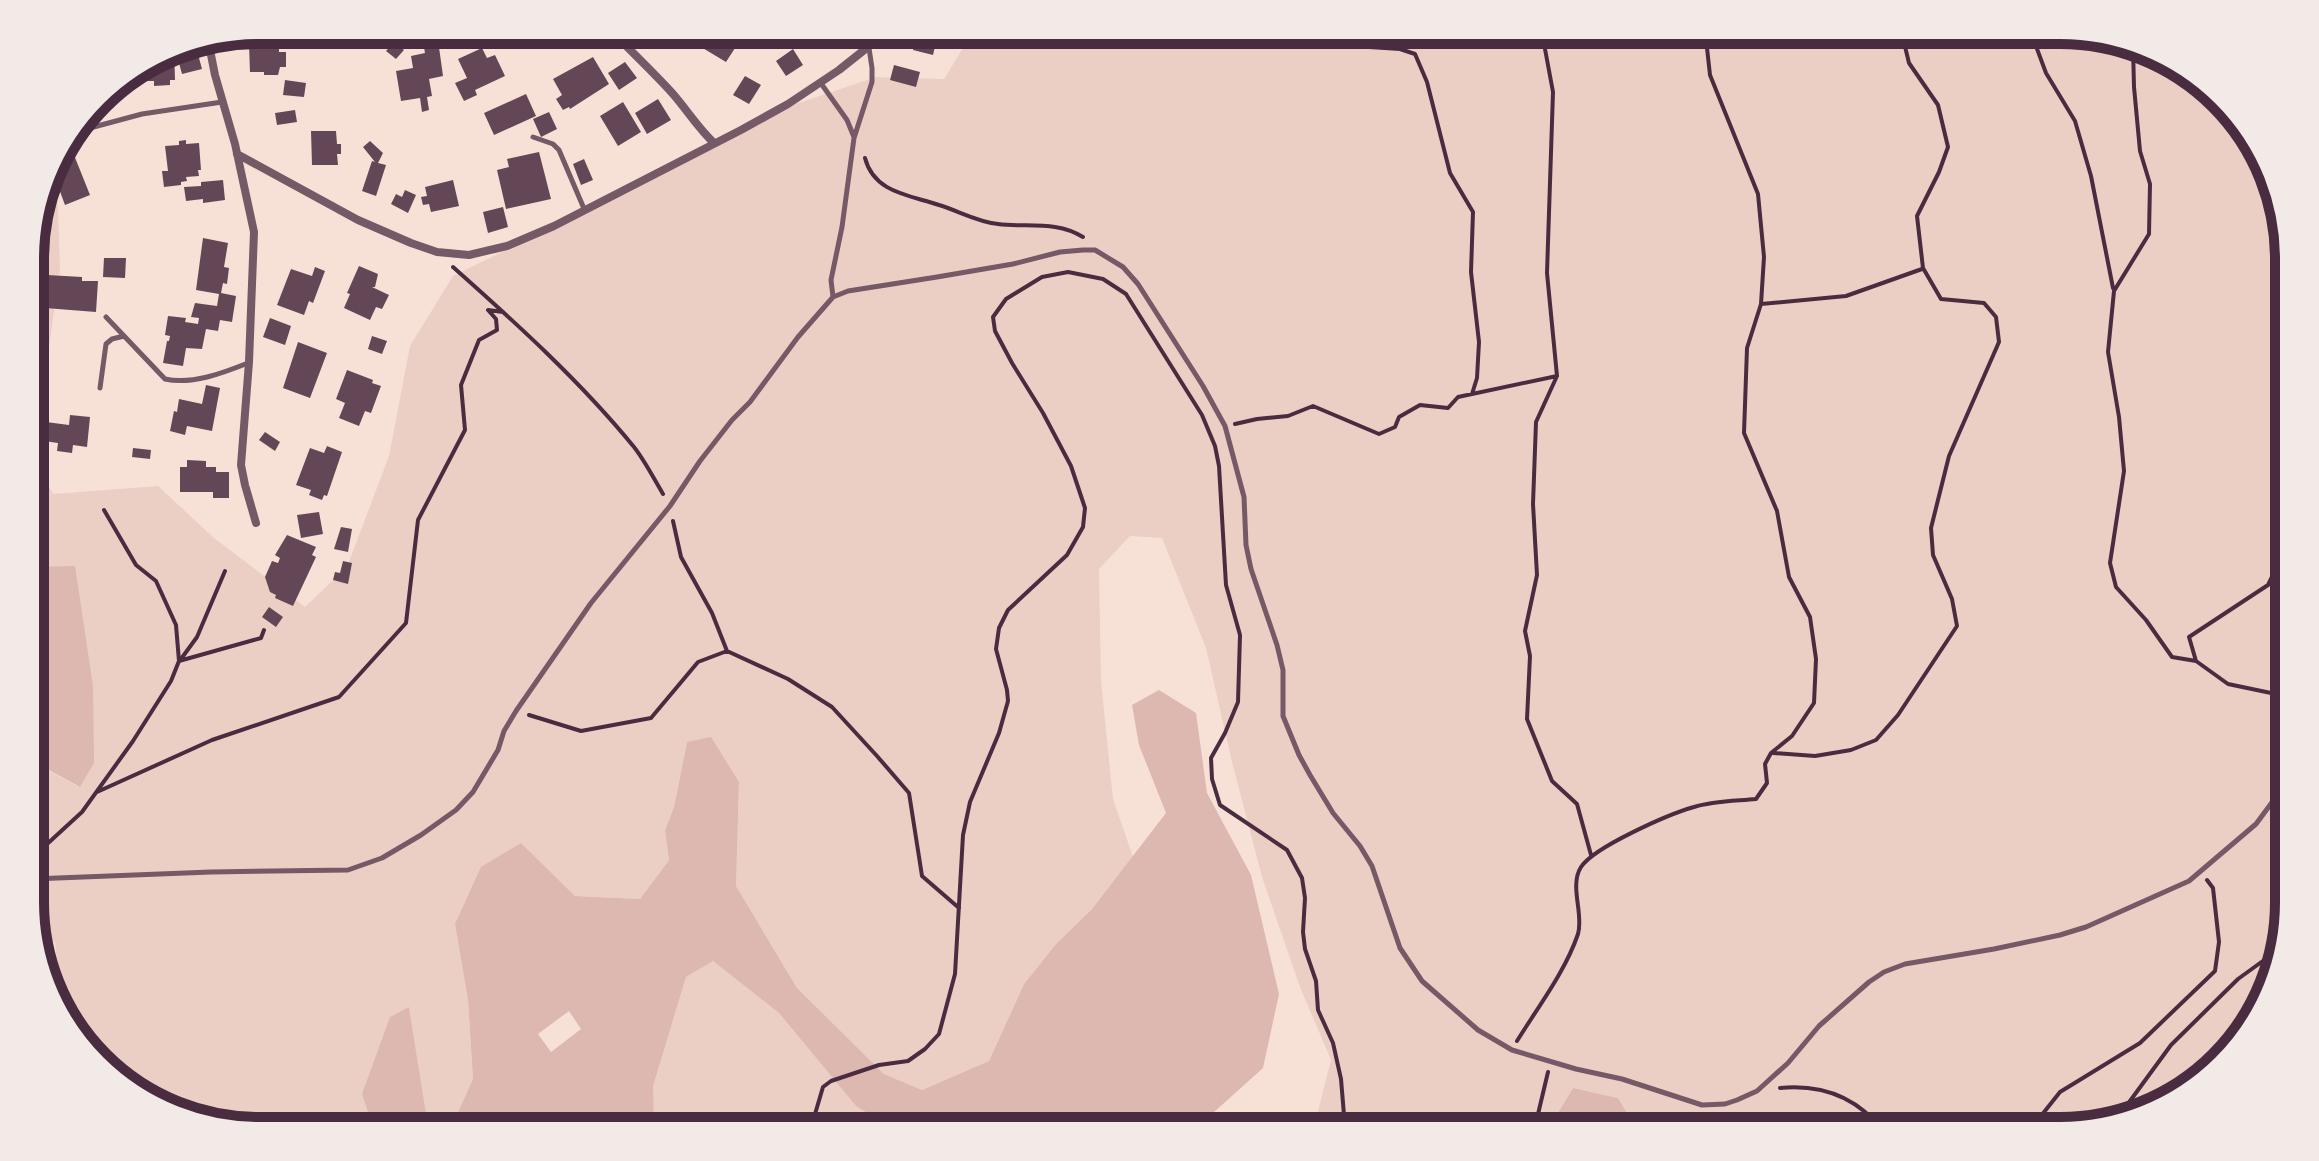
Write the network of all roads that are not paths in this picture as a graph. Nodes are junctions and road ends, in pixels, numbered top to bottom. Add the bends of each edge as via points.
1 (624, 44) edge
2 (872, 44) edge
3 (869, 47) junction
4 (210, 49) edge
5 (820, 82) junction
6 (222, 102) junction
7 (90, 128) dead end
8 (533, 137) dead end
9 (854, 138) junction
10 (714, 143) junction
11 (237, 154) junction
12 (586, 212) junction
13 (833, 297) junction
14 (106, 317) dead end
15 (125, 336) junction
16 (249, 362) junction
17 (100, 388) dead end
18 (256, 523) dead end
19 (2275, 798) edge
20 (44, 879) edge

1 - 10 street
2 - 3 street
3 - 5 street
3 - 9 lane via 872,82
4 - 6 street
5 - 9 lane
5 - 10 street
6 - 7 lane
6 - 11 street
8 - 12 lane via 559,150
9 - 13 lane via 830,287
10 - 12 street
11 - 12 street via 358,220 437,252 469,255 507,246
11 - 16 street via 254,232
13 - 19 lane via 1060,252 1095,250 1123,267 1225,426 1244,497 1251,569 1283,670 1283,716 1299,755 1372,866 1412,968 1478,1030 1512,1050 1702,1105 1725,1104 1757,1091 1819,1026 1884,972 2086,927 2150,900 2201,872 2256,824
13 - 20 lane via 591,603 516,711 473,792 421,835 348,870
14 - 15 lane
15 - 16 lane via 165,379 178,382
15 - 17 lane via 106,344
16 - 18 street via 241,465

